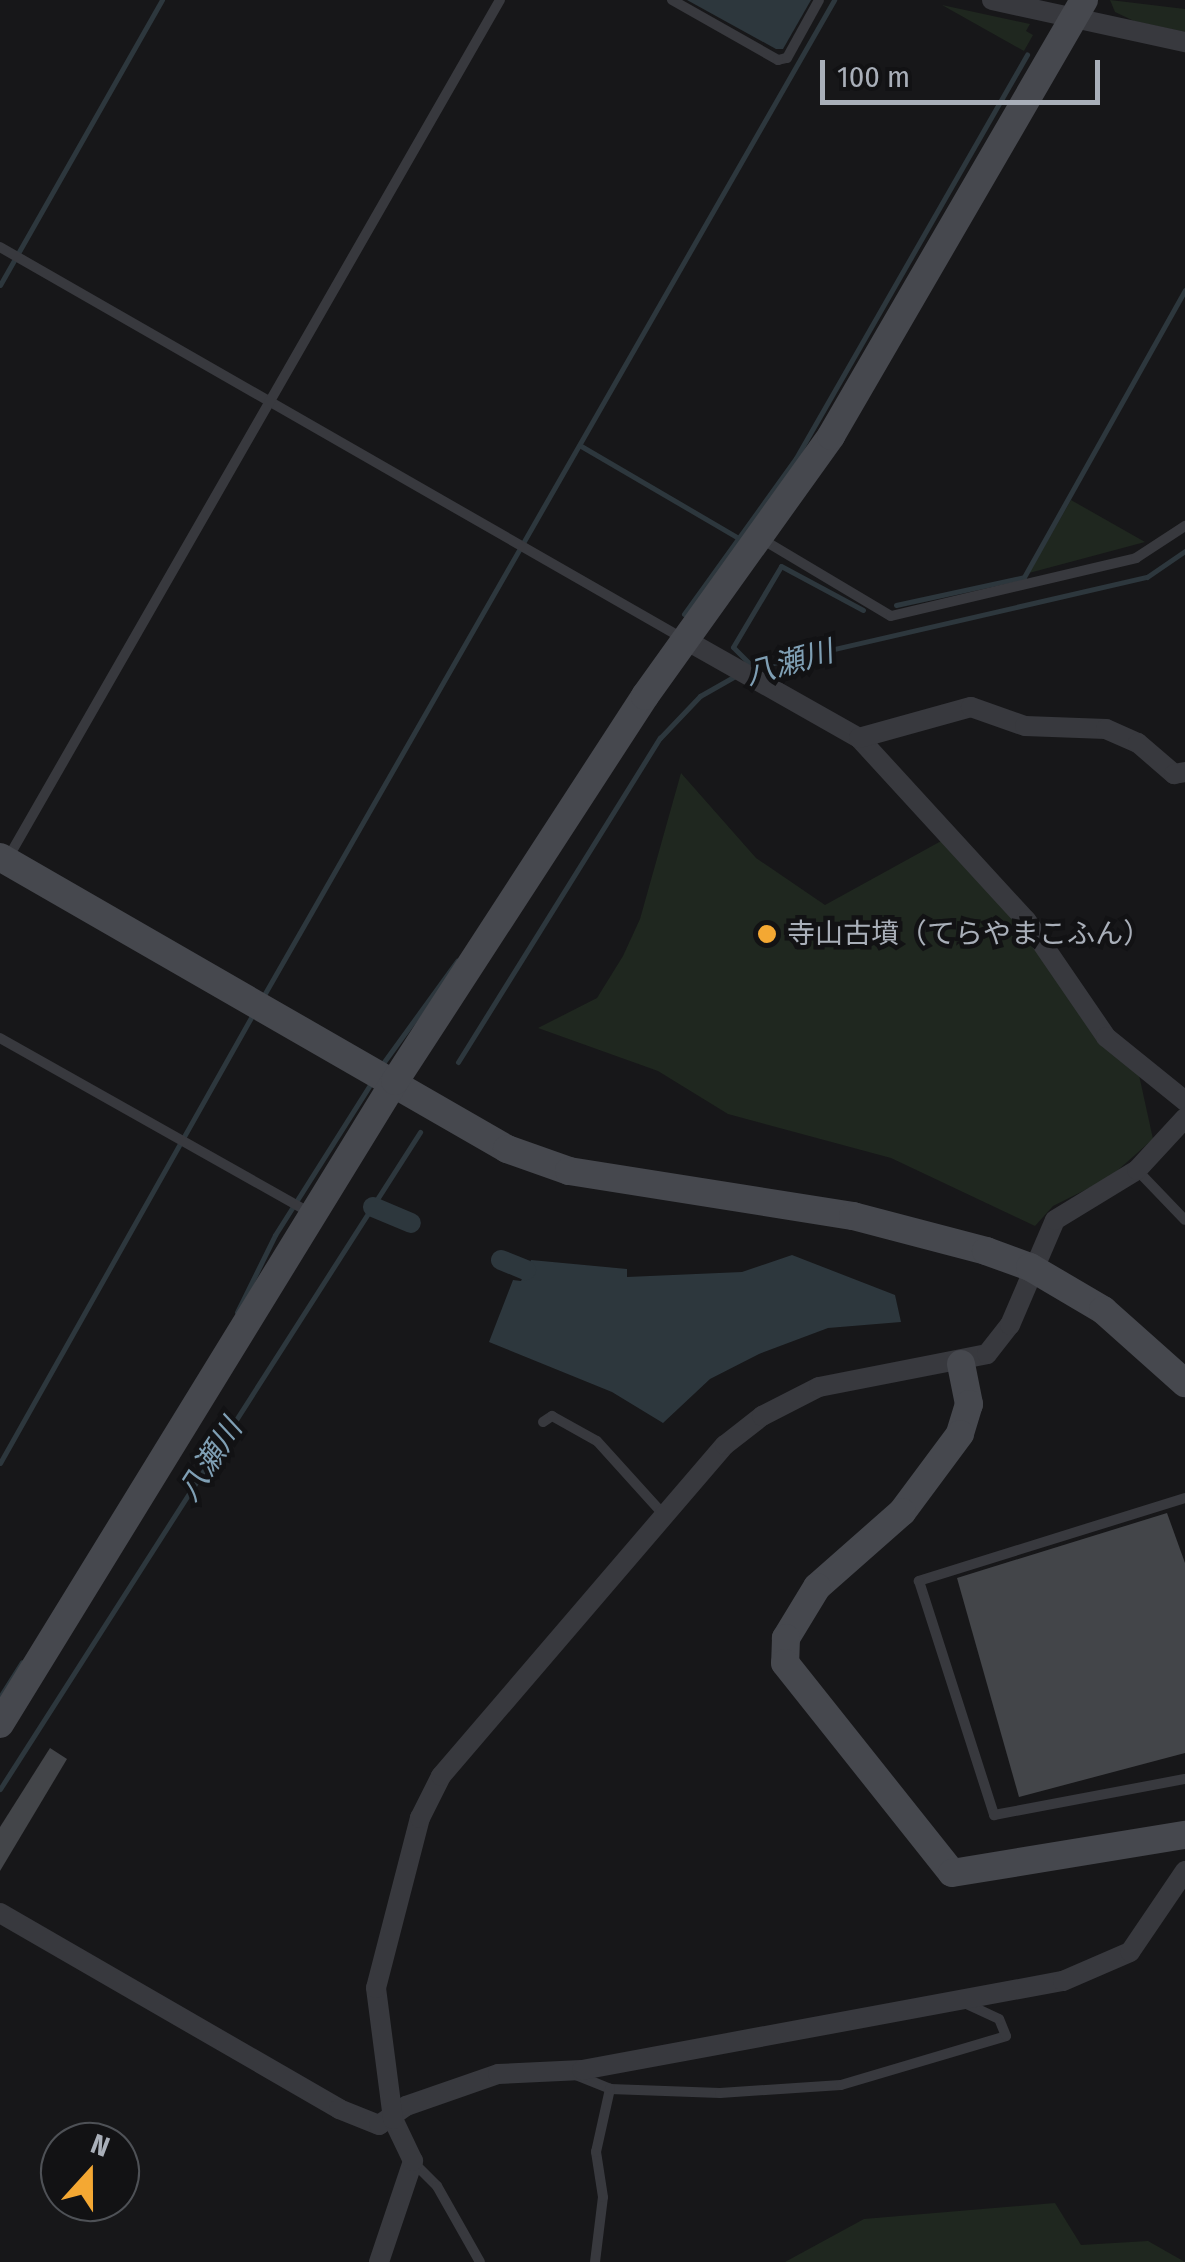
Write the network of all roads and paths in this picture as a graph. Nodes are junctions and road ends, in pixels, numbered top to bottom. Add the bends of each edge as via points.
1 (500, 0) edge
2 (672, 0) edge
3 (819, 0) edge
4 (992, 0) edge
5 (1079, 9) edge
6 (1185, 42) edge
7 (0, 248) edge
8 (270, 401) junction
9 (1185, 526) edge
10 (760, 538) junction
11 (684, 639) junction
12 (859, 738) junction
13 (1185, 772) edge
14 (2, 864) edge
15 (0, 1038) edge
16 (395, 1081) junction
17 (1185, 1102) edge
18 (1185, 1118) edge
19 (1138, 1170) junction
20 (312, 1213) junction
21 (1185, 1220) edge
22 (1030, 1267) junction
23 (961, 1364) junction
24 (1185, 1383) edge
25 (544, 1422) dead end
26 (1185, 1498) edge
27 (664, 1514) junction
28 (0, 1724) edge
29 (1185, 1779) edge
30 (1185, 1835) edge
31 (1185, 1871) edge
32 (0, 1913) edge
33 (962, 2002) junction
34 (569, 2072) junction
35 (610, 2089) junction
36 (393, 2119) junction
37 (412, 2162) junction
38 (379, 2262) edge
39 (480, 2262) edge
40 (595, 2262) edge

1 - 8 lane
2 - 3 lane via 778,60 787,58
4 - 5 street
5 - 6 street
5 - 10 street via 830,436
7 - 8 lane
8 - 11 lane
8 - 14 lane
9 - 10 lane via 1136,558 891,616
10 - 11 street
11 - 12 street
11 - 16 street
12 - 13 street via 940,710 971,707 1025,726 1106,730 1138,743 1174,774
12 - 17 street via 1026,920 1106,1037
14 - 16 street
15 - 20 lane
16 - 20 street
16 - 22 street via 476,1133 538,1162 853,1216
18 - 19 street
19 - 21 lane
19 - 22 street via 1055,1220
20 - 28 street
22 - 23 street via 1002,1338 987,1354
22 - 24 street via 1103,1310
23 - 27 street via 897,1370 800,1394 734,1437
23 - 30 street via 969,1404 960,1434 902,1512 817,1587 786,1638 785,1663 952,1873
25 - 27 lane via 552,1416 597,1441
26 - 29 lane via 919,1581 994,1814
27 - 36 street via 460,1752 426,1802 376,1988
31 - 33 street via 1143,1940 1119,1959 1062,1981
32 - 36 street via 340,2110 379,2125
33 - 34 street
33 - 35 lane via 1000,2019 1006,2036 842,2085 720,2093
34 - 35 lane
34 - 36 street via 498,2074 406,2106
35 - 40 lane via 596,2152 603,2196
36 - 37 street
37 - 38 street
37 - 39 lane via 426,2170

